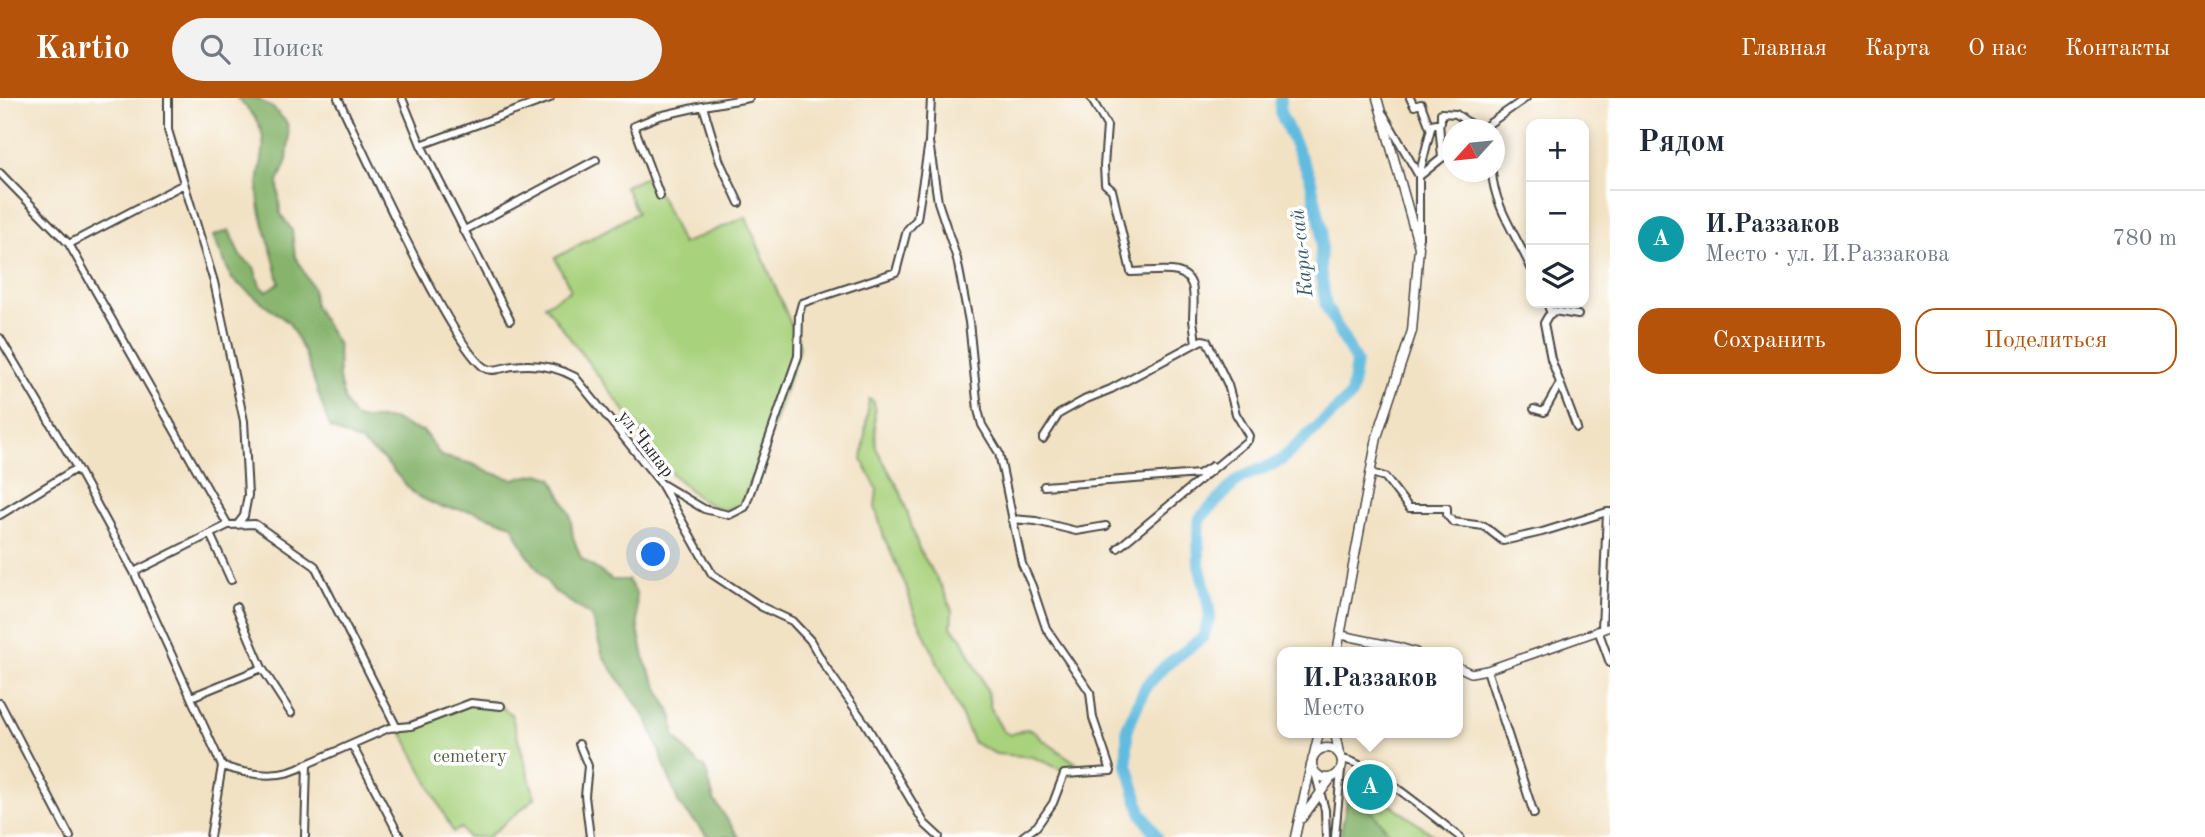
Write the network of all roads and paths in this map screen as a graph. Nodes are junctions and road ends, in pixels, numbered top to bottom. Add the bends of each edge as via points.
1 (168, 98) edge
2 (338, 98) edge
3 (402, 98) edge
4 (550, 98) edge
5 (749, 98) edge
6 (931, 98) edge
7 (1091, 98) edge
8 (1377, 98) edge
9 (1410, 98) edge
10 (1526, 98) edge
11 (703, 106) junction
12 (1381, 111) junction
13 (1464, 119) edge
14 (1493, 119) edge
15 (1439, 122) junction
16 (1431, 130) junction
17 (929, 142) junction
18 (421, 145) junction
19 (1442, 158) joint
20 (596, 160) dead end
21 (0, 173) edge
22 (1419, 176) junction
23 (1492, 182) edge
24 (184, 184) junction
25 (660, 196) dead end
26 (740, 202) dead end
27 (463, 231) junction
28 (69, 244) junction
29 (1419, 247) junction
30 (1526, 258) edge
31 (1548, 308) edge
32 (1550, 314) junction
33 (1578, 315) dead end
34 (510, 320) dead end
35 (0, 340) edge
36 (1196, 343) junction
37 (1560, 383) junction
38 (1534, 409) dead end
39 (1577, 428) dead end
40 (1043, 439) dead end
41 (1248, 440) junction
42 (77, 468) junction
43 (1371, 473) junction
44 (660, 482) junction
45 (1044, 486) dead end
46 (1608, 512) edge
47 (0, 515) edge
48 (1012, 519) junction
49 (237, 525) junction
50 (228, 526) junction
51 (1106, 526) dead end
52 (210, 534) junction
53 (1118, 548) dead end
54 (134, 572) junction
55 (230, 580) dead end
56 (236, 607) dead end
57 (1603, 629) edge
58 (1341, 635) junction
59 (1338, 647) edge
60 (1402, 647) edge
61 (1610, 663) edge
62 (262, 668) junction
63 (1463, 669) edge
64 (1488, 670) junction
65 (191, 697) junction
66 (0, 703) edge
67 (501, 706) dead end
68 (291, 713) dead end
69 (397, 728) junction
70 (1318, 738) edge
71 (1336, 738) edge
72 (579, 744) dead end
73 (352, 745) junction
74 (1340, 756) junction
75 (307, 764) junction
76 (1313, 764) junction
77 (222, 766) junction
78 (1340, 770) junction
79 (1332, 777) junction
80 (1321, 790) junction
81 (1534, 814) dead end
82 (1298, 823) junction
83 (925, 824) junction
84 (70, 837) edge
85 (210, 837) edge
86 (305, 837) edge
87 (400, 837) edge
88 (590, 837) edge
89 (928, 837) edge
90 (939, 837) edge
91 (1022, 837) edge
92 (1295, 837) edge
93 (1326, 837) edge
94 (1335, 837) edge
95 (1460, 837) edge

1 - 24 street via 168,130
2 - 44 street, ул.Чынар via 431,289 477,363 489,370 538,364 575,377
3 - 18 street
4 - 18 street
5 - 11 street
6 - 17 street
7 - 36 street via 1107,126 1105,184 1112,190 1131,272 1173,271 1192,281
8 - 12 main road
9 - 16 street via 1414,106 1421,104
10 - 14 street
11 - 25 street via 634,126
11 - 26 street via 717,156
12 - 22 street
12 - 29 main road
13 - 15 street via 1441,113
15 - 16 street via 1432,124
15 - 19 street
16 - 22 street
17 - 44 street via 917,219 907,230 896,272 802,303 798,356 744,507 729,515 704,509
17 - 48 street via 938,202 957,259 978,411 999,453
18 - 27 street
19 - 22 street
20 - 27 street
21 - 28 street
22 - 29 street
23 - 30 street
24 - 28 street
24 - 49 street via 214,282 244,421 248,495
27 - 34 street
28 - 50 street
29 - 43 main road via 1412,331 1377,437
31 - 32 street
32 - 33 street
32 - 37 street via 1544,323
35 - 42 street
36 - 40 street via 1059,414
36 - 41 street via 1207,341
37 - 38 street via 1544,412
37 - 39 street
41 - 45 street via 1199,474
41 - 53 street
42 - 47 street
42 - 54 street
43 - 46 street via 1385,477 1409,508 1447,508 1453,522 1484,526 1503,541
43 - 58 main road
44 - 83 street, ул.Чынар via 712,574 792,621 810,640
46 - 57 street
48 - 51 street via 1076,531
48 - 91 street via 1022,564 1046,628 1090,692 1111,771 1064,774 1053,803 1037,826
49 - 50 street
49 - 69 street via 255,524 315,566
50 - 52 street
52 - 54 street
52 - 55 street
54 - 65 street
56 - 62 street
57 - 61 street
57 - 64 street
58 - 59 main road
58 - 60 street
62 - 65 street
62 - 68 street
63 - 64 street
64 - 81 street
65 - 77 street
66 - 84 street
67 - 69 street via 471,703
69 - 73 street
70 - 76 main road
71 - 74 main road
72 - 88 street via 588,766 585,796
73 - 75 street
73 - 87 street
74 - 76 main road via 1326,748 1319,750
74 - 78 main road
74 - 95 street via 1374,773
75 - 77 street via 279,775 241,773
75 - 86 street
76 - 79 main road via 1322,777
76 - 80 street
76 - 82 main road
77 - 85 street
78 - 79 main road
78 - 94 street
79 - 80 main road
80 - 82 main road
80 - 93 street
82 - 92 main road
83 - 89 street
83 - 90 street, ул.Чынар

